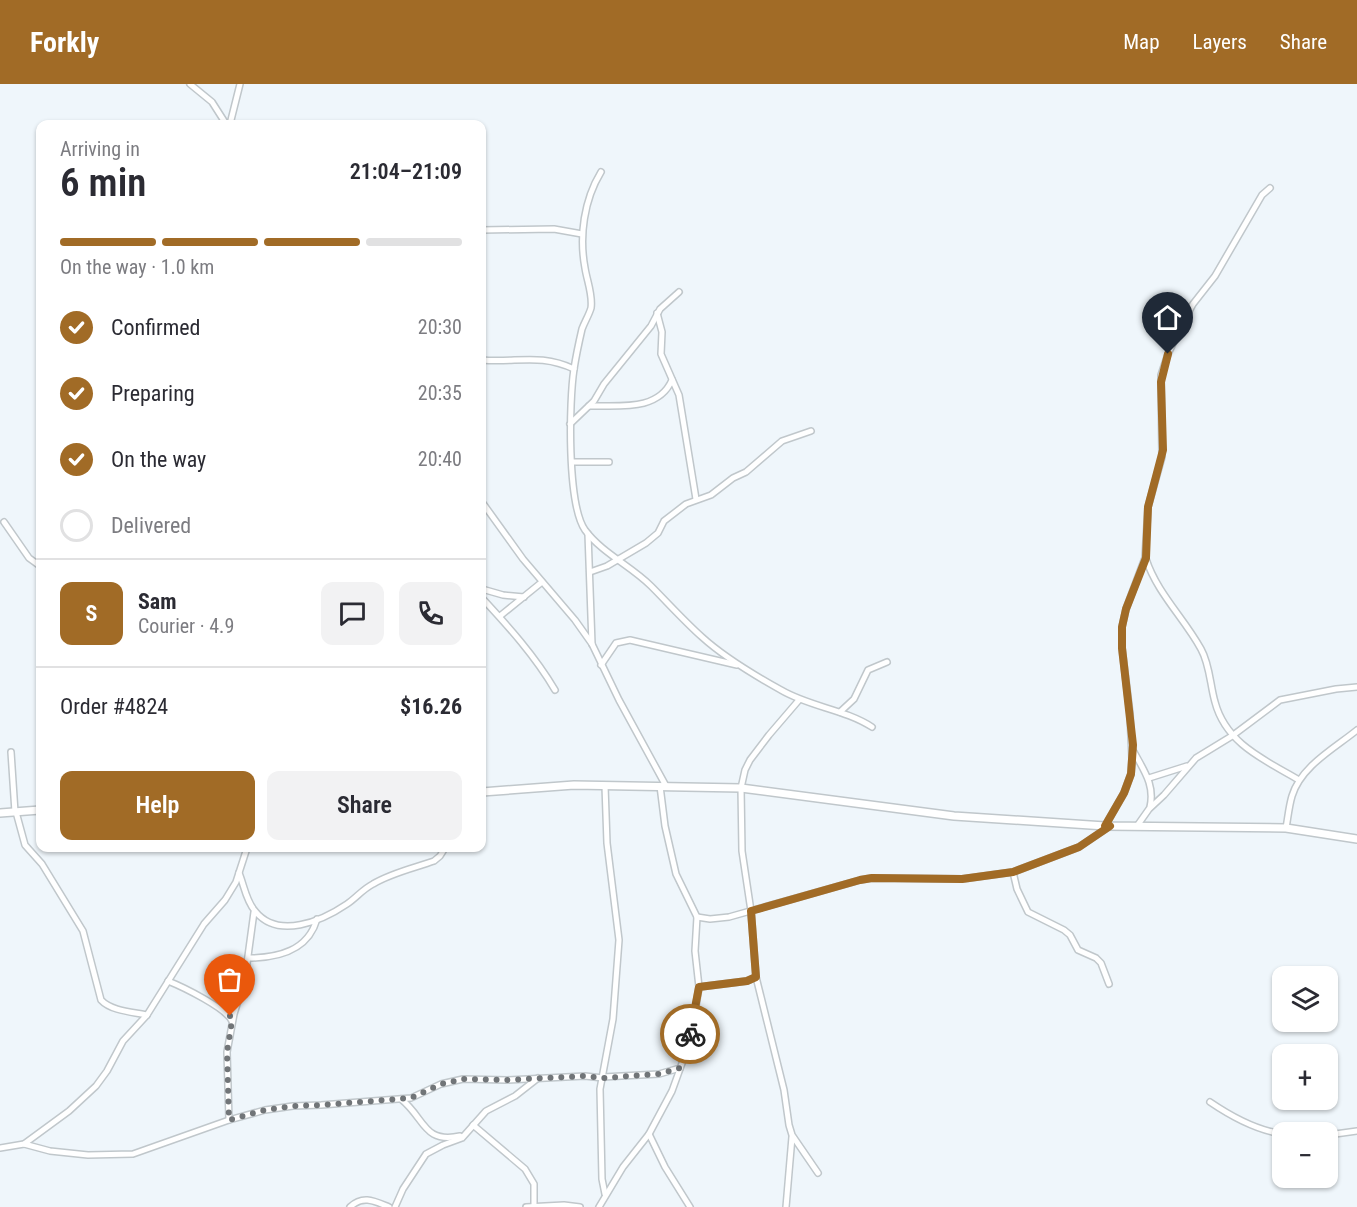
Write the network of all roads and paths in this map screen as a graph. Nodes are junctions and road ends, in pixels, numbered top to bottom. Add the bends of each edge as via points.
1 (190, 84) edge
2 (240, 84) edge
3 (225, 120) edge
4 (229, 120) edge
5 (601, 172) dead end
6 (1270, 189) dead end
7 (486, 230) edge
8 (582, 234) junction
9 (679, 291) dead end
10 (657, 314) junction
11 (486, 360) edge
12 (574, 369) junction
13 (672, 380) junction
14 (589, 406) junction
15 (570, 424) junction
16 (811, 431) dead end
17 (572, 462) junction
18 (609, 462) dead end
19 (696, 499) junction
20 (486, 507) edge
21 (4, 522) dead end
22 (587, 532) junction
23 (1146, 558) junction
24 (618, 560) junction
25 (36, 563) edge
26 (590, 572) junction
27 (542, 582) junction
28 (486, 590) edge
29 (524, 597) junction
30 (486, 602) edge
31 (500, 616) junction
32 (592, 644) junction
33 (887, 662) dead end
34 (601, 665) junction
35 (742, 666) junction
36 (1357, 687) edge
37 (555, 690) dead end
38 (799, 700) junction
39 (840, 712) junction
40 (873, 727) dead end
41 (1357, 730) edge
42 (1232, 736) junction
43 (1133, 750) junction
44 (11, 752) dead end
45 (1188, 766) junction
46 (1149, 778) junction
47 (1299, 780) junction
48 (605, 786) junction
49 (663, 786) junction
50 (741, 788) junction
51 (486, 792) edge
52 (1149, 808) junction
53 (36, 810) edge
54 (15, 812) junction
55 (0, 813) edge
56 (1108, 826) junction
57 (1137, 826) junction
58 (1286, 828) junction
59 (1357, 839) edge
60 (246, 852) edge
61 (442, 852) edge
62 (1013, 872) junction
63 (239, 873) junction
64 (254, 911) junction
65 (751, 911) junction
66 (697, 917) junction
67 (317, 919) junction
68 (248, 958) junction
69 (756, 977) junction
70 (168, 981) junction
71 (1109, 984) dead end
72 (699, 987) junction
73 (147, 1015) junction
74 (232, 1021) junction
75 (680, 1068) junction
76 (538, 1078) junction
77 (603, 1078) junction
78 (401, 1099) junction
79 (1210, 1102) dead end
80 (229, 1120) junction
81 (473, 1125) junction
82 (1357, 1131) edge
83 (1272, 1132) edge
84 (649, 1134) junction
85 (1338, 1134) edge
86 (465, 1135) junction
87 (792, 1135) junction
88 (24, 1144) junction
89 (0, 1148) edge
90 (818, 1173) dead end
91 (605, 1194) junction
92 (534, 1206) edge
93 (350, 1207) edge
94 (389, 1207) edge
95 (396, 1207) edge
96 (526, 1207) edge
97 (580, 1207) edge
98 (599, 1207) edge
99 (690, 1207) edge
100 (786, 1207) edge

1 - 3 street via 212,102
2 - 4 street
5 - 8 street via 591,192
6 - 23 street via 1262,195 1215,276 1193,304 1164,363 1163,450 1148,507
7 - 8 street via 554,229
8 - 12 street via 592,301
9 - 10 street
10 - 13 street via 662,332 661,354
10 - 14 street
11 - 12 street via 540,359
12 - 15 street
13 - 14 street via 664,393 647,403
13 - 19 street via 679,395
14 - 15 street
15 - 17 street
16 - 19 street via 785,439 746,472 711,495
17 - 18 street
17 - 22 street via 580,519
19 - 24 street via 664,521 654,537
20 - 27 street
21 - 25 street
22 - 24 street
22 - 26 street
23 - 42 street via 1154,579 1202,650 1219,717
23 - 43 street via 1122,627
24 - 26 street
24 - 35 street via 642,577 704,639
26 - 32 street
27 - 29 street
27 - 32 street
28 - 29 street
29 - 31 street
30 - 31 street
31 - 37 street
32 - 34 street
33 - 39 street via 868,670 854,699
34 - 35 street via 616,643 630,640
34 - 49 street
35 - 38 street
36 - 42 street via 1280,700
38 - 39 street
38 - 50 street via 750,760
39 - 40 street
41 - 47 street
42 - 45 street via 1206,750
42 - 47 street via 1249,751
43 - 46 street
43 - 56 street via 1131,774
44 - 54 street
45 - 46 street
45 - 52 street
46 - 52 street
47 - 58 street
48 - 49 street
48 - 51 street
48 - 77 street via 607,843 619,940 613,1019
49 - 50 street
49 - 66 street via 665,825 676,874
50 - 56 street via 954,816
50 - 65 street via 742,851
52 - 57 street
53 - 54 street
54 - 55 street
54 - 73 street via 25,845 42,864 83,931 101,1000
56 - 57 street
56 - 62 street via 1079,847
57 - 58 street
58 - 59 street
60 - 63 street
61 - 67 street via 434,861 375,883 347,904
62 - 65 street via 962,879 872,878
62 - 71 street via 1030,914 1067,932 1078,950 1101,963
63 - 64 street
63 - 70 street via 225,900 204,924
64 - 67 street via 266,921 285,926 300,926
64 - 68 street
65 - 66 street via 722,919
65 - 69 street
66 - 72 street
67 - 68 street via 296,948 276,957
68 - 74 street
69 - 72 street
69 - 87 street
70 - 73 street
70 - 74 street via 226,1012
72 - 75 street
73 - 88 street via 123,1041 96,1086
74 - 80 street via 227,1052
75 - 77 street via 659,1074
75 - 84 street
76 - 77 street
76 - 78 street via 463,1079
76 - 81 street via 486,1111
77 - 91 street via 600,1118
78 - 80 street via 293,1106
78 - 86 street via 433,1135
79 - 83 street via 1239,1120
80 - 88 street via 133,1154 88,1155
81 - 86 street
81 - 92 street via 525,1169 534,1184
82 - 85 street
84 - 91 street
84 - 99 street
86 - 95 street via 426,1154
87 - 90 street
87 - 100 street
88 - 89 street
91 - 98 street
92 - 96 street
92 - 97 street
93 - 94 street via 364,1199

